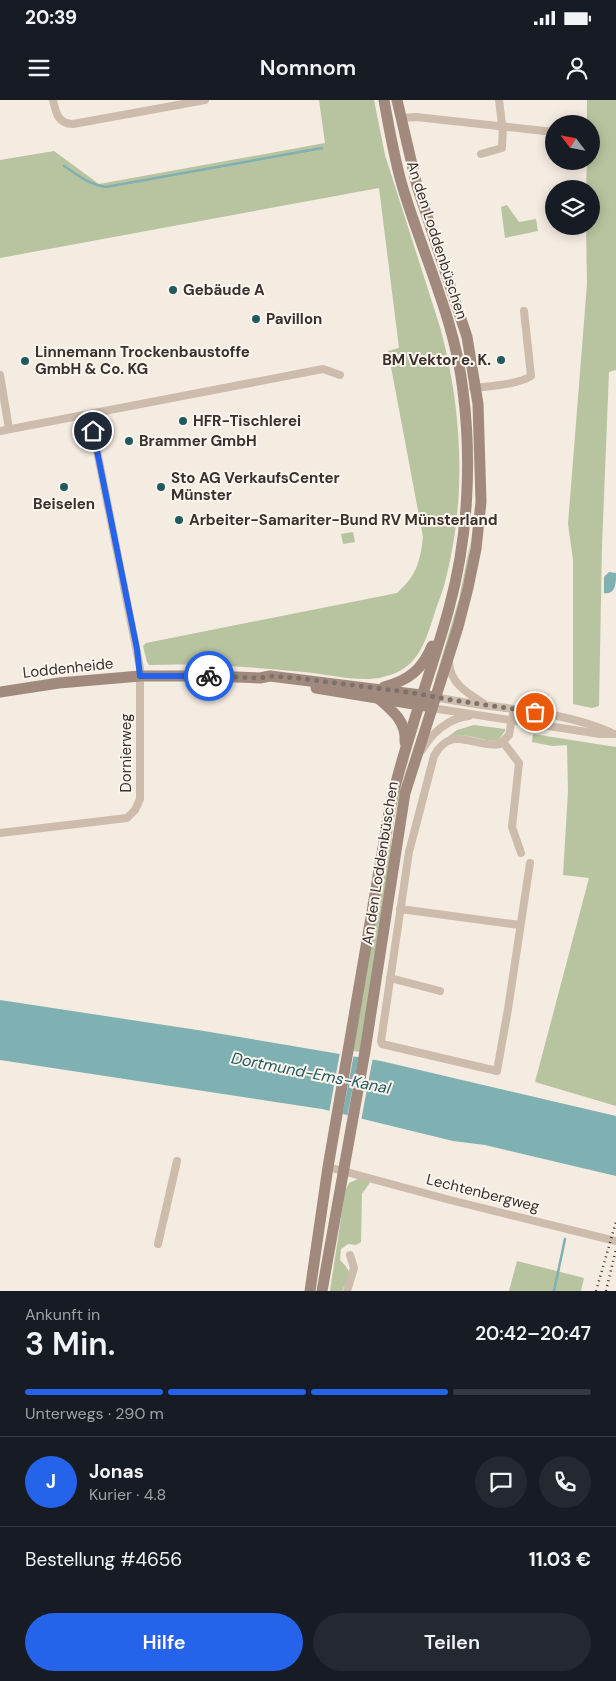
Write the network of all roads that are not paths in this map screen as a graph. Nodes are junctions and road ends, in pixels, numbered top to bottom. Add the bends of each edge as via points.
1 (53, 100) edge
2 (204, 100) edge
3 (384, 100) edge
4 (397, 100) edge
5 (499, 100) edge
6 (401, 118) junction
7 (502, 125) junction
8 (545, 131) edge
9 (481, 154) dead end
10 (524, 311) dead end
11 (0, 375) edge
12 (340, 375) dead end
13 (476, 387) junction
14 (463, 389) junction
15 (90, 415) junction
16 (9, 429) junction
17 (0, 431) edge
18 (449, 608) junction
19 (450, 653) junction
20 (140, 676) junction
21 (0, 692) edge
22 (378, 693) junction
23 (421, 699) junction
24 (434, 702) junction
25 (485, 704) junction
26 (514, 709) junction
27 (479, 715) junction
28 (512, 720) junction
29 (614, 734) edge
30 (504, 742) junction
31 (403, 754) junction
32 (412, 767) junction
33 (0, 833) edge
34 (521, 853) dead end
35 (530, 863) dead end
36 (400, 909) junction
37 (520, 925) junction
38 (390, 978) junction
39 (440, 991) dead end
40 (177, 1160) dead end
41 (328, 1167) junction
42 (343, 1170) junction
43 (616, 1240) edge
44 (158, 1244) dead end
45 (350, 1255) dead end
46 (310, 1291) edge
47 (322, 1291) edge
48 (347, 1291) edge

1 - 2 street via 58,118 69,124
3 - 14 main road, An den Loddenbüschen via 402,185 444,309
4 - 6 main road, An den Loddenbüschen
5 - 7 street
6 - 7 street
6 - 13 main road, An den Loddenbüschen via 417,186 467,337
7 - 8 street
7 - 9 street via 502,148
10 - 13 street via 531,376
11 - 16 street
12 - 15 street via 323,369
13 - 14 street
13 - 19 main road, An den Loddenbüschen via 481,502 468,588
14 - 18 main road, An den Loddenbüschen via 467,437 465,520
15 - 16 street
15 - 20 street, Dornierweg
16 - 17 street
18 - 22 main road via 421,667 407,679
18 - 23 main road, An den Loddenbüschen
19 - 24 main road, An den Loddenbüschen
19 - 25 street via 449,668 454,679 462,689
20 - 21 main road, Loddenheide
20 - 22 main road, Loddenheide via 270,676
20 - 33 street, Dornierweg via 140,799 132,814 119,820
22 - 23 main road, Loddenheide
22 - 31 main road via 403,728
23 - 24 main road, Loddenheide
23 - 31 main road, An den Loddenbüschen
24 - 25 street
24 - 27 street
24 - 32 main road, An den Loddenbüschen
25 - 26 street
26 - 28 street
26 - 29 street
27 - 28 street
27 - 32 street via 459,718 440,728
28 - 29 street
28 - 30 street
30 - 34 street via 519,763 512,827
30 - 36 street, An den Loddenbüschen via 493,745 466,738 456,739 436,752 411,841
31 - 41 main road, An den Loddenbüschen via 385,829
32 - 42 main road, An den Loddenbüschen via 403,804
35 - 37 street, An den Loddenbüschen
36 - 37 street, An den Loddenbüschen
36 - 38 street, An den Loddenbüschen
37 - 38 street, An den Loddenbüschen via 497,1071 382,1044
38 - 39 street
40 - 44 street
41 - 42 street, Lechtenbergweg
41 - 46 main road, An den Loddenbüschen
42 - 43 street, Lechtenbergweg
42 - 47 main road, An den Loddenbüschen
45 - 48 street via 354,1268

